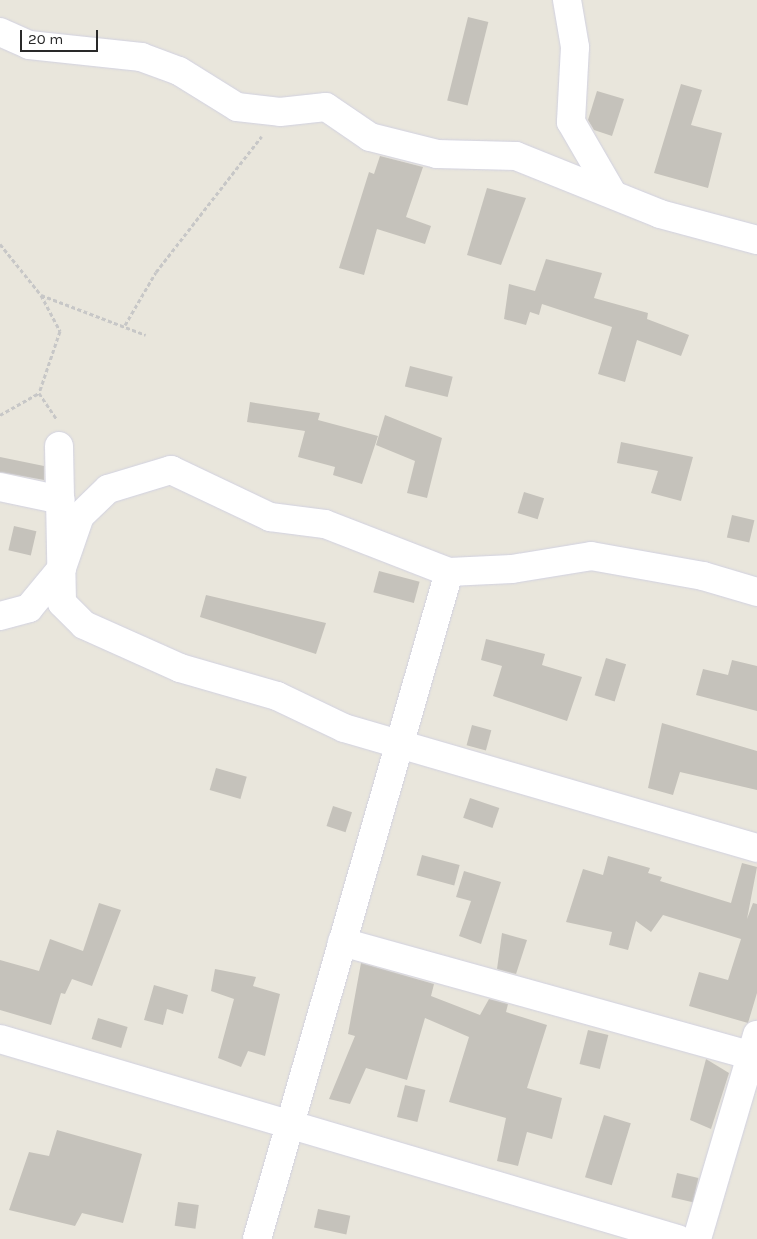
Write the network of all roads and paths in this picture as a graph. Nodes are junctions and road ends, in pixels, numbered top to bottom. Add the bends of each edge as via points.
1 (567, 0) edge
2 (0, 32) edge
3 (280, 112) junction
4 (611, 191) junction
5 (757, 240) edge
6 (0, 244) edge
7 (41, 295) junction
8 (125, 325) junction
9 (146, 335) dead end
10 (39, 393) junction
11 (0, 415) edge
12 (59, 446) joint
13 (0, 488) edge
14 (62, 500) junction
15 (62, 568) junction
16 (449, 572) junction
17 (757, 592) edge
18 (0, 616) edge
19 (399, 743) junction
20 (757, 848) edge
21 (342, 942) junction
22 (0, 1039) edge
23 (755, 1049) edge
24 (290, 1124) junction
25 (257, 1239) edge
26 (678, 1239) edge
27 (697, 1239) edge

1 - 4 street via 575,47 571,122
2 - 3 street via 30,45 141,57 179,70 237,107
3 - 4 street via 326,107 370,137 437,154 516,156
3 - 8 path via 156,272
4 - 5 street via 660,214
6 - 7 path
7 - 8 path via 70,309
7 - 10 path via 60,331
8 - 9 path
10 - 11 path
10 - 12 path via 57,419
12 - 14 street
13 - 14 street
14 - 15 street
15 - 16 street via 80,516 108,489 171,470 270,516 325,524
15 - 18 street via 29,608
15 - 19 street via 62,603 84,624 180,668 278,696 344,728
16 - 17 street via 512,569 591,556 703,576
16 - 19 street
19 - 20 street
19 - 21 street
21 - 23 street
21 - 24 street
22 - 24 street
23 - 27 street
24 - 25 street
24 - 26 street

